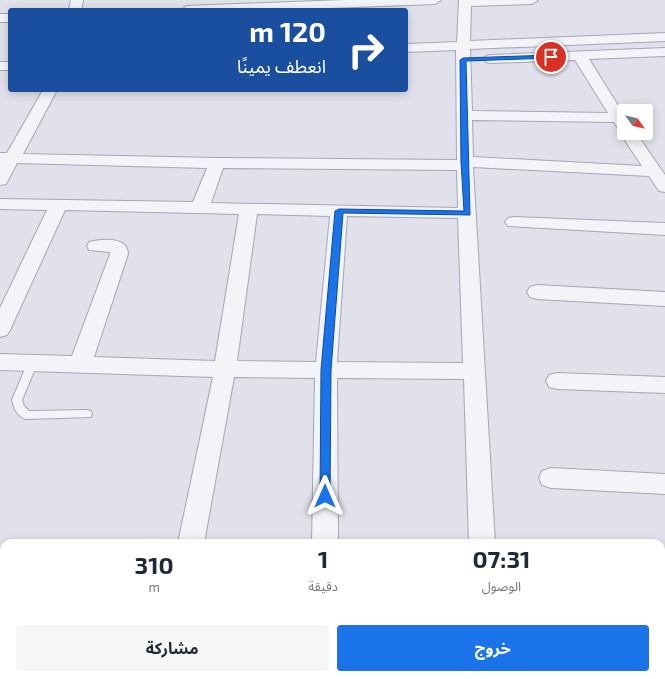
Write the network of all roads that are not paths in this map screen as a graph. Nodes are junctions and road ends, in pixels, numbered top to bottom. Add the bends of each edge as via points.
1 (189, 0) edge
2 (435, 0) edge
3 (532, 0) edge
4 (373, 1) edge
5 (465, 1) edge
6 (275, 3) edge
7 (183, 8) edge
8 (212, 8) edge
9 (665, 37) edge
10 (408, 48) edge
11 (665, 52) edge
12 (458, 55) junction
13 (580, 56) junction
14 (49, 92) edge
15 (464, 114) junction
16 (617, 116) edge
17 (617, 123) edge
18 (633, 140) edge
19 (6, 158) edge
20 (217, 162) junction
21 (465, 163) junction
22 (653, 171) junction
23 (0, 180) edge
24 (665, 187) edge
25 (0, 204) edge
26 (59, 204) junction
27 (200, 208) junction
28 (249, 209) junction
29 (339, 211) junction
30 (468, 213) junction
31 (514, 222) dead end
32 (665, 229) edge
33 (96, 246) dead end
34 (537, 292) dead end
35 (665, 299) edge
36 (0, 330) edge
37 (0, 362) edge
38 (32, 364) junction
39 (80, 365) junction
40 (224, 369) junction
41 (326, 370) junction
42 (475, 371) junction
43 (556, 381) dead end
44 (665, 385) edge
45 (87, 414) dead end
46 (551, 478) dead end
47 (665, 484) edge
48 (192, 539) edge
49 (325, 539) edge
50 (482, 539) edge

1 - 7 street
2 - 4 street
3 - 5 street
4 - 6 street
5 - 12 street
6 - 8 street
9 - 12 street
10 - 12 street
11 - 13 street
12 - 13 street
12 - 15 street
13 - 16 street
14 - 19 street
15 - 17 street
15 - 21 street
18 - 22 street
19 - 20 street
19 - 23 street
20 - 21 street
20 - 27 street
21 - 22 street
21 - 30 street
22 - 24 street
25 - 26 street
26 - 27 street
26 - 36 street
27 - 28 street
28 - 29 street
28 - 40 street
29 - 30 street
29 - 41 street
30 - 42 street
31 - 32 street
33 - 39 street via 112,246 119,249 119,254
34 - 35 street
37 - 38 street
38 - 39 street
38 - 45 lane via 16,400 26,415
39 - 40 street
40 - 41 street
40 - 48 street
41 - 42 street
41 - 49 street
42 - 50 street
43 - 44 street
46 - 47 street

